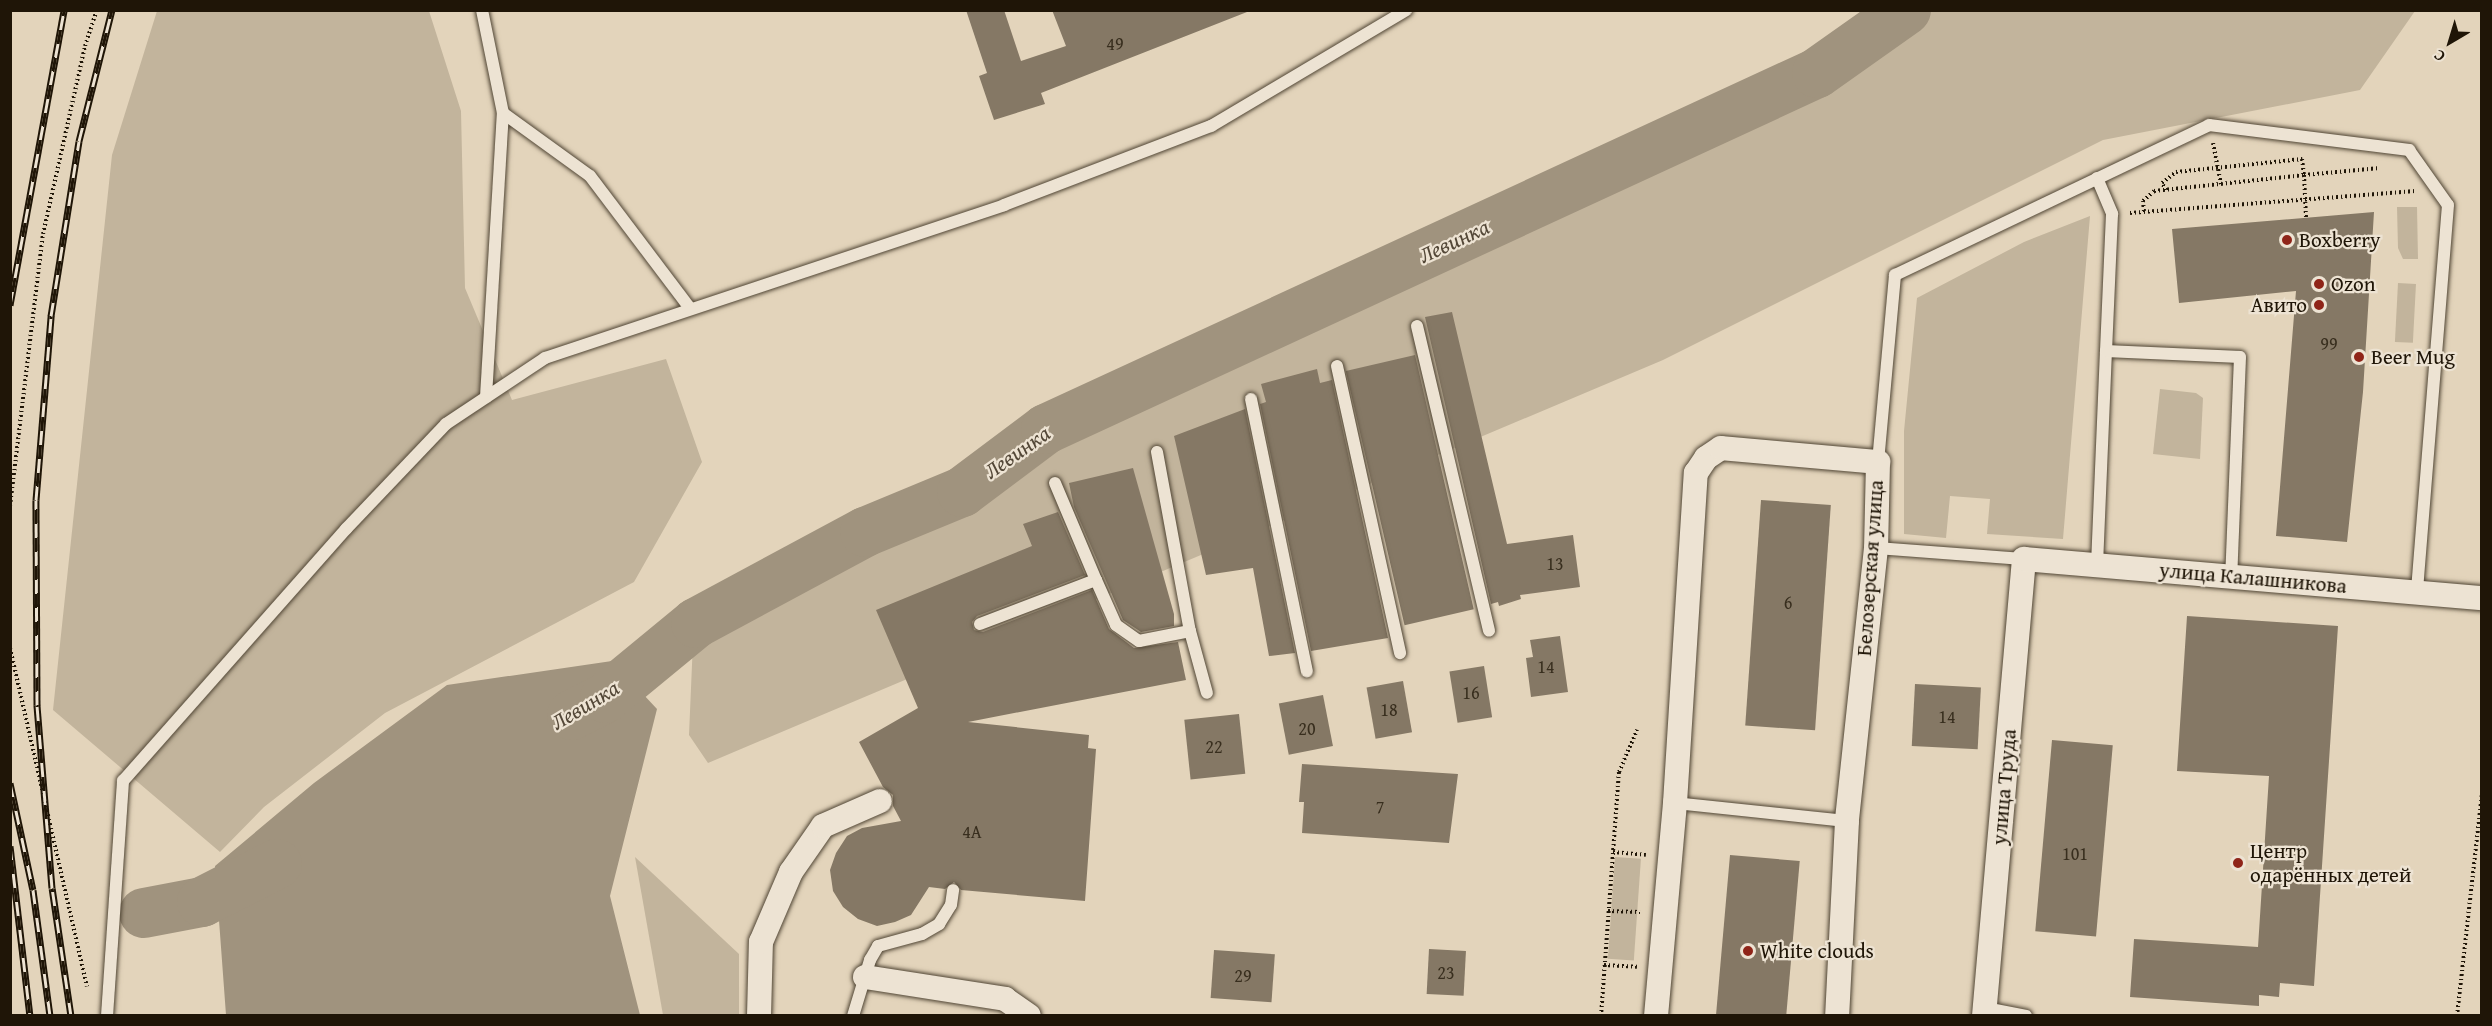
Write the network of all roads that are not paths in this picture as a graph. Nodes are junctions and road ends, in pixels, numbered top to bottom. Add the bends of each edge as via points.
1 (482, 10) edge
2 (1406, 10) edge
3 (502, 113) junction
4 (2097, 178) junction
5 (689, 307) junction
6 (1417, 326) dead end
7 (2106, 351) junction
8 (1337, 366) dead end
9 (486, 397) junction
10 (1251, 399) dead end
11 (1157, 452) dead end
12 (1878, 462) junction
13 (1055, 483) dead end
14 (1876, 548) junction
15 (2024, 559) junction
16 (2097, 565) junction
17 (2230, 577) junction
18 (1096, 580) junction
19 (2417, 592) junction
20 (2481, 598) edge
21 (980, 624) dead end
22 (1190, 631) junction
23 (1489, 631) dead end
24 (1400, 653) dead end
25 (1307, 671) dead end
26 (1207, 693) dead end
27 (880, 801) dead end
28 (1675, 803) junction
29 (1847, 821) junction
30 (953, 890) dead end
31 (865, 977) junction
32 (1984, 1012) edge
33 (107, 1016) edge
34 (759, 1016) edge
35 (852, 1016) edge
36 (1029, 1016) edge
37 (1656, 1016) edge
38 (1837, 1016) edge
39 (2026, 1016) edge

1 - 3 lane
2 - 5 lane via 1211,126 1004,205
3 - 5 lane via 590,176
3 - 9 lane
4 - 7 lane via 2112,214
4 - 12 lane via 1895,275
4 - 19 lane via 2209,125 2409,150 2448,205
5 - 9 lane via 544,358
6 - 23 lane
7 - 16 lane
7 - 17 lane via 2240,357
8 - 24 lane
9 - 33 lane via 446,424 346,530 123,781
10 - 25 lane
11 - 22 lane
12 - 14 street, Белозерская улица
12 - 28 street, Белозерская улица via 1721,448 1706,458 1695,473
13 - 18 lane
14 - 15 lane
14 - 29 street, Белозерская улица
15 - 16 street, улица Калашникова
15 - 32 street, улица Труда
16 - 17 street, улица Калашникова
17 - 19 street, улица Калашникова
18 - 21 lane
18 - 22 lane via 1116,625 1139,641
19 - 20 street, улица Калашникова
22 - 26 lane
27 - 34 street via 823,826 791,872 762,942
28 - 29 lane
28 - 37 street, Белозерская улица
29 - 38 street, Белозерская улица
30 - 31 lane via 951,905 939,924 922,934 878,946
31 - 35 lane
31 - 36 street via 1005,999
32 - 39 lane

